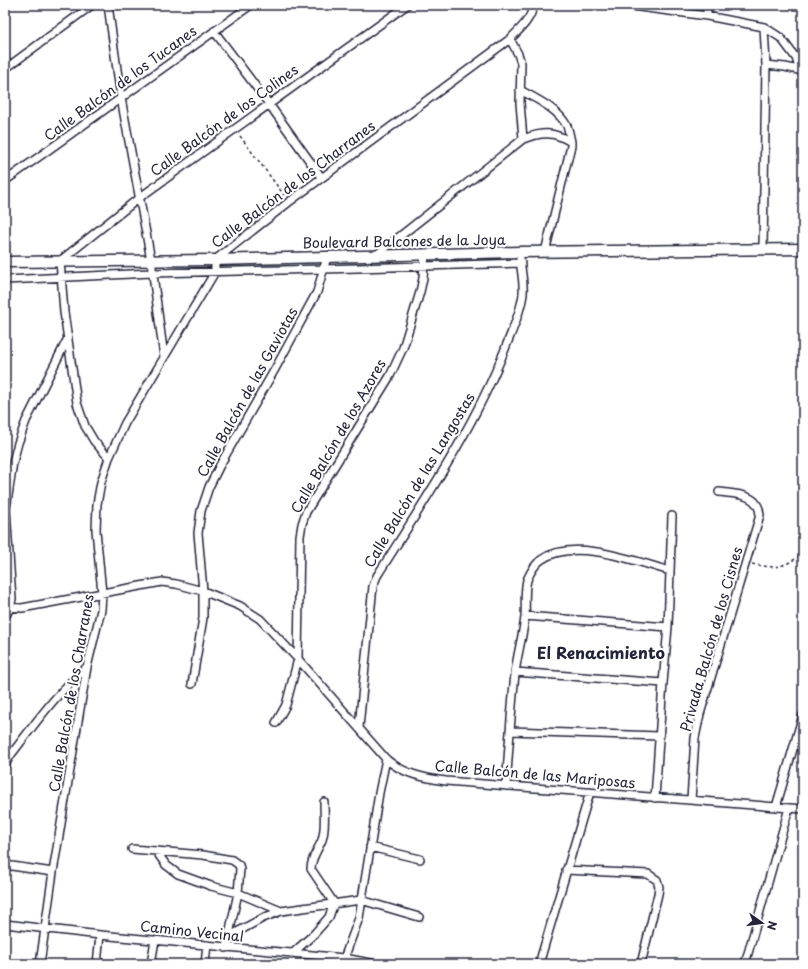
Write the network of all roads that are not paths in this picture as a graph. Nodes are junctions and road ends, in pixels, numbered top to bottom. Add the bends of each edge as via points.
1 (92, 5) edge
2 (108, 5) edge
3 (250, 5) edge
4 (407, 5) edge
5 (533, 5) edge
6 (624, 5) edge
7 (706, 5) edge
8 (707, 16) junction
9 (764, 27) junction
10 (214, 31) junction
11 (510, 39) junction
12 (766, 65) junction
13 (5, 69) edge
14 (802, 71) edge
15 (520, 90) junction
16 (121, 98) junction
17 (269, 104) junction
18 (524, 139) junction
19 (571, 142) junction
20 (322, 177) junction
21 (5, 181) edge
22 (139, 198) junction
23 (803, 249) edge
24 (763, 250) junction
25 (520, 252) junction
26 (545, 252) junction
27 (425, 254) junction
28 (375, 256) junction
29 (327, 257) junction
30 (151, 260) junction
31 (215, 260) junction
32 (60, 261) junction
33 (5, 262) edge
34 (521, 263) junction
35 (424, 267) junction
36 (324, 269) junction
37 (215, 272) junction
38 (152, 273) junction
39 (61, 278) junction
40 (5, 280) edge
41 (68, 338) junction
42 (164, 357) junction
43 (109, 458) junction
44 (719, 492) dead end
45 (6, 509) edge
46 (672, 516) dead end
47 (670, 571) junction
48 (203, 590) junction
49 (102, 593) junction
50 (8, 607) edge
51 (524, 616) junction
52 (5, 618) edge
53 (668, 627) junction
54 (298, 659) junction
55 (88, 667) junction
56 (515, 672) junction
57 (663, 683) junction
58 (192, 684) dead end
59 (803, 716) edge
60 (276, 723) dead end
61 (359, 727) junction
62 (510, 730) junction
63 (659, 736) junction
64 (8, 754) edge
65 (386, 759) junction
66 (5, 765) edge
67 (506, 786) junction
68 (590, 792) junction
69 (655, 798) junction
70 (691, 800) junction
71 (324, 802) dead end
72 (776, 807) junction
73 (789, 808) junction
74 (803, 809) edge
75 (370, 847) junction
76 (132, 850) dead end
77 (156, 850) junction
78 (420, 859) dead end
79 (5, 865) edge
80 (566, 870) junction
81 (53, 872) junction
82 (238, 893) junction
83 (361, 900) junction
84 (334, 903) junction
85 (281, 911) junction
86 (419, 917) dead end
87 (5, 924) edge
88 (45, 929) junction
89 (100, 935) junction
90 (228, 937) junction
91 (156, 940) junction
92 (207, 945) junction
93 (226, 948) junction
94 (293, 953) junction
95 (343, 961) edge
96 (40, 964) edge
97 (96, 964) edge
98 (151, 964) edge
99 (205, 964) edge
100 (376, 964) edge
101 (540, 964) edge
102 (641, 964) edge
103 (745, 964) edge

1 - 13 street
2 - 16 street
3 - 10 street, Calle Balcón de los Tucanes
4 - 17 street, Calle Balcón de los Colines
5 - 11 street, Calle Balcón de los Charranes via 529,16
6 - 8 street
7 - 8 street
8 - 9 street
9 - 12 street
9 - 14 street via 781,38
10 - 16 street, Calle Balcón de los Tucanes
10 - 17 street
11 - 15 street via 521,63
11 - 20 street, Calle Balcón de los Charranes
12 - 14 street
12 - 24 street
15 - 18 street
15 - 19 street via 536,98 562,118
16 - 21 street, Calle Balcón de los Tucanes
16 - 22 street
17 - 20 street
17 - 22 street, Calle Balcón de los Colines
18 - 19 street via 547,133
18 - 28 street
19 - 26 street
20 - 31 street, Calle Balcón de los Charranes
22 - 30 street
22 - 32 street, Calle Balcón de los Colines
23 - 24 street, Boulevard Balcones de la Joya
24 - 26 street, Boulevard Balcones de la Joya
25 - 26 street, Boulevard Balcones de la Joya
25 - 27 street, Boulevard Balcones de la Joya
25 - 34 street, Calle Balcón de las Langostas
27 - 28 street, Boulevard Balcones de la Joya
27 - 35 street, Calle Balcón de los Azores
28 - 29 street, Boulevard Balcones de la Joya
29 - 31 street, Boulevard Balcones de la Joya
29 - 36 street, Calle Balcón de las Gaviotas
30 - 31 street, Boulevard Balcones de la Joya
30 - 32 street, Boulevard Balcones de la Joya
30 - 38 street
31 - 37 street, Calle Balcón de los Charranes
32 - 33 street, Boulevard Balcones de la Joya
32 - 39 street
34 - 35 street, Boulevard Balcones de la Joya
34 - 61 street, Calle Balcón de las Langostas via 523,296 494,378 451,458 373,586
35 - 36 street, Boulevard Balcones de la Joya
35 - 54 street, Calle Balcón de los Azores via 420,292 393,369 306,512 302,524
36 - 37 street, Boulevard Balcones de la Joya
36 - 48 street, Calle Balcón de las Gaviotas via 317,292 209,487 201,511 198,533
37 - 38 street, Boulevard Balcones de la Joya
37 - 42 street, Calle Balcón de los Charranes
38 - 39 street, Boulevard Balcones de la Joya
38 - 42 street
39 - 40 street, Boulevard Balcones de la Joya
39 - 41 street
41 - 43 street via 77,402 94,441
41 - 45 street via 26,421 18,443
42 - 43 street, Calle Balcón de los Charranes via 125,423
43 - 49 street, Calle Balcón de los Charranes via 97,504 96,530
44 - 70 street, Privada Balcón de los Cisnes via 751,498 760,510 700,714 695,738
45 - 50 street via 12,588
46 - 47 street
47 - 51 street via 601,552 559,553 541,560 530,573 525,594
47 - 53 street
48 - 49 street, Calle Balcón de las Mariposas via 162,582
48 - 54 street, Calle Balcón de las Mariposas via 240,606 260,619
48 - 58 street, Calle Balcón de las Gaviotas via 203,618
49 - 50 street, Calle Balcón de las Mariposas via 22,608
49 - 55 street, Calle Balcón de los Charranes via 101,610
50 - 52 street
51 - 53 street
51 - 56 street
53 - 57 street
54 - 60 street, Calle Balcón de los Azores via 286,705
54 - 61 street, Calle Balcón de las Mariposas
55 - 64 street via 64,688
55 - 81 street, Calle Balcón de los Charranes
56 - 57 street
56 - 62 street
57 - 63 street
59 - 72 street
61 - 65 street, Calle Balcón de las Mariposas
62 - 63 street
62 - 67 street
63 - 69 street
64 - 66 street
65 - 67 street, Calle Balcón de las Mariposas via 404,771 434,780
65 - 75 street
67 - 68 street, Calle Balcón de las Mariposas
68 - 69 street, Calle Balcón de las Mariposas
68 - 80 street
69 - 70 street, Calle Balcón de las Mariposas
70 - 72 street, Calle Balcón de las Mariposas
71 - 84 street via 324,831 311,869
72 - 73 street, Calle Balcón de las Mariposas
73 - 74 street, Calle Balcón de las Mariposas
73 - 103 street
75 - 78 street
75 - 83 street
76 - 77 street
77 - 82 street via 166,865 178,874
77 - 82 street via 232,860 240,869
79 - 81 street
80 - 101 street
80 - 102 street via 648,874 657,880 658,894
81 - 88 street, Calle Balcón de los Charranes
82 - 85 street
82 - 90 street
83 - 84 street
83 - 86 street
83 - 95 street via 356,927
84 - 85 street
84 - 94 street via 329,917
85 - 90 street
87 - 88 street, Camino Vecinal
88 - 89 street, Camino Vecinal
88 - 96 street, Calle Balcón de los Charranes
89 - 91 street, Camino Vecinal
89 - 97 street
90 - 93 street
91 - 92 street, Camino Vecinal
91 - 98 street
92 - 93 street, Camino Vecinal
92 - 99 street
93 - 94 street, Camino Vecinal
94 - 95 street, Camino Vecinal
95 - 100 street, Camino Vecinal

